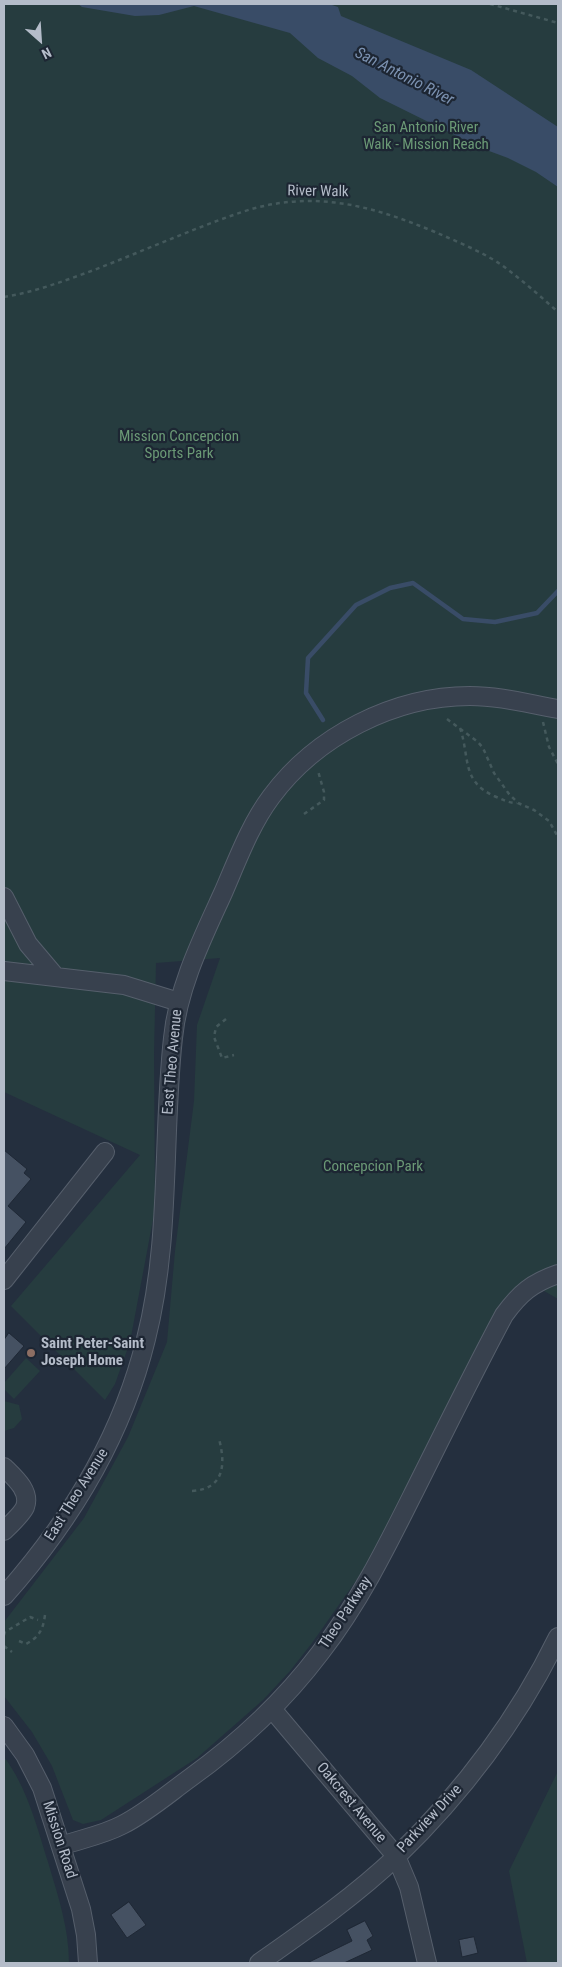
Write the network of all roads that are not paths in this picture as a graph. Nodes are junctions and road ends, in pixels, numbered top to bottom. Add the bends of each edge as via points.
1 (558, 709) edge
2 (4, 897) edge
3 (4, 971) edge
4 (55, 976) junction
5 (178, 1002) junction
6 (105, 1152) dead end
7 (558, 1274) edge
8 (4, 1280) edge
9 (4, 1467) edge
10 (4, 1531) edge
11 (4, 1596) edge
12 (558, 1637) edge
13 (272, 1709) junction
14 (4, 1726) edge
15 (61, 1846) junction
16 (396, 1856) junction
17 (88, 1963) edge
18 (259, 1963) edge
19 (427, 1963) edge

1 - 5 street, East Theo Avenue via 495,697 439,698 404,705 367,719 331,740 299,766 270,798 249,835 198,948
2 - 4 street via 28,944
3 - 4 street
4 - 5 street via 124,985
5 - 11 street, East Theo Avenue via 168,1098 163,1229 157,1286 146,1340 131,1391 91,1479 35,1561
6 - 8 street
7 - 13 street, Theo Parkway via 530,1286 504,1316 384,1552 353,1606 321,1652
9 - 10 street via 21,1484 25,1496 25,1507
12 - 16 street, Parkview Drive via 518,1708 482,1762
13 - 15 street, Theo Parkway via 220,1756 140,1814 101,1834
13 - 16 street, Oakcrest Avenue
14 - 15 street, Mission Road via 25,1755 42,1788
15 - 17 street, Mission Road via 81,1908
16 - 18 street, Parkview Drive via 313,1925
16 - 19 street, Oakcrest Avenue via 409,1887

